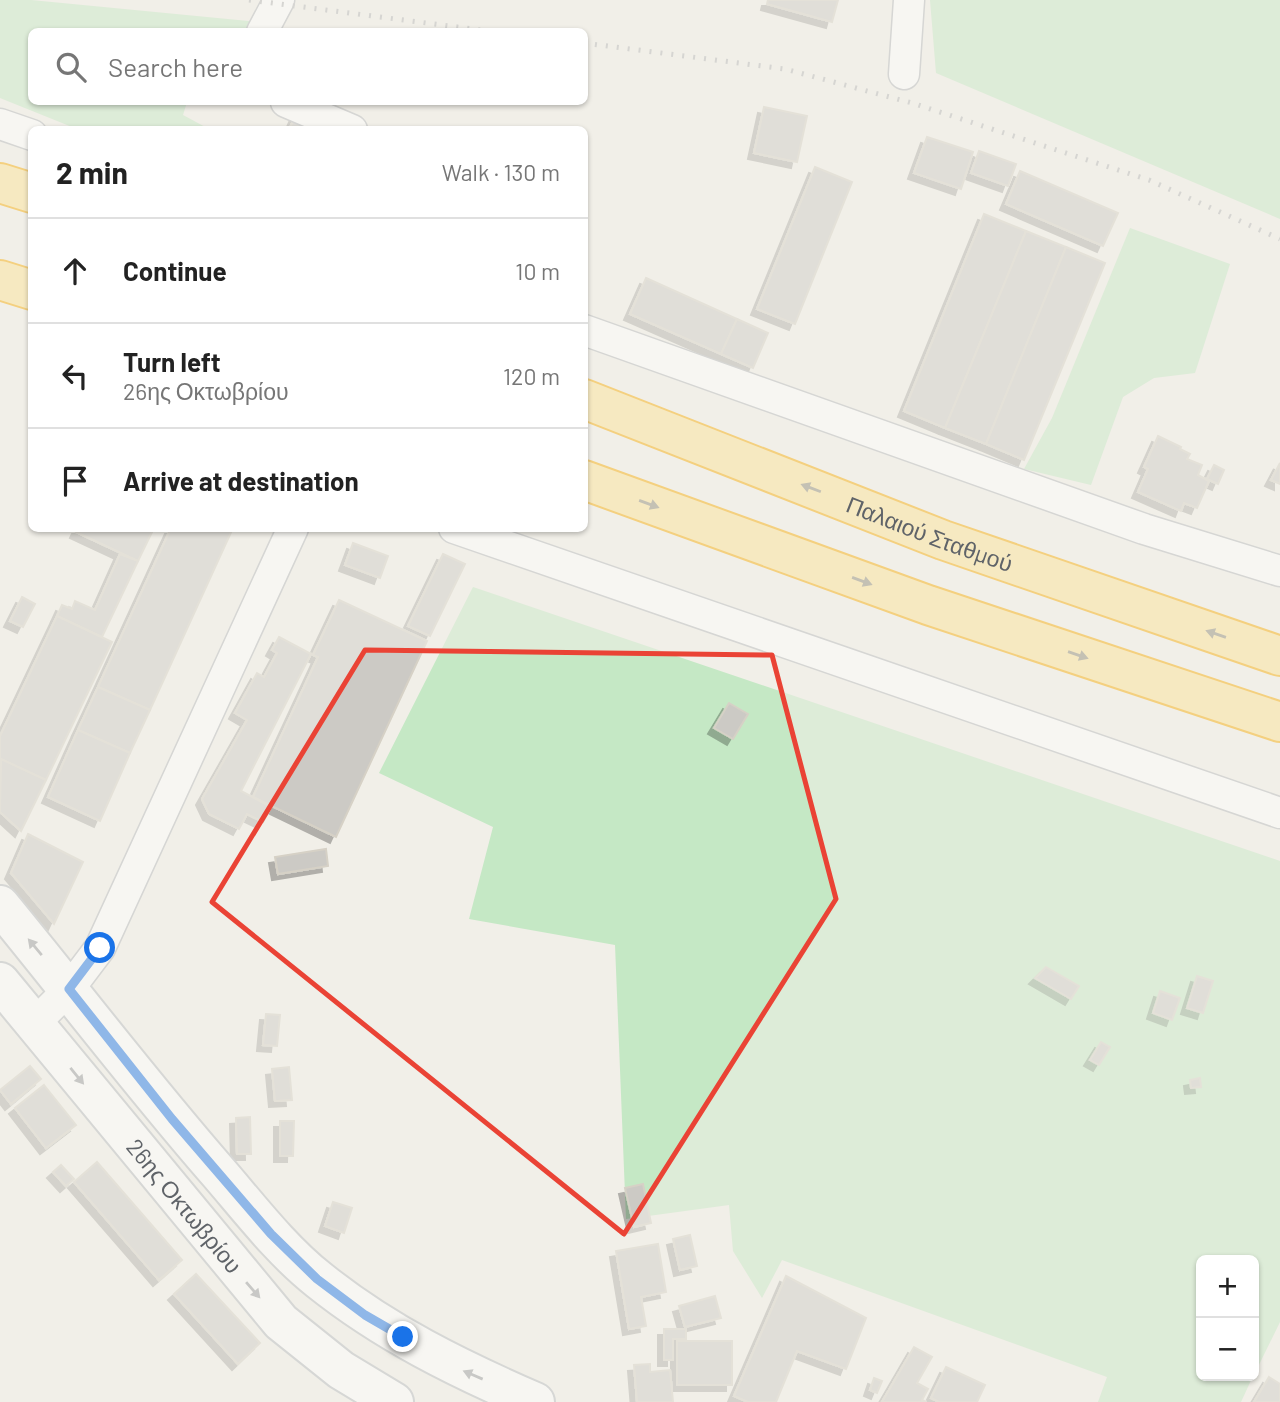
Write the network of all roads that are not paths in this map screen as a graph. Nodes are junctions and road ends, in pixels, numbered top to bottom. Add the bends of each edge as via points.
1 (279, 0) edge
2 (909, 0) edge
3 (264, 28) edge
4 (904, 74) dead end
5 (293, 105) edge
6 (0, 124) edge
7 (343, 126) edge
8 (28, 134) edge
9 (0, 183) edge
10 (28, 192) edge
11 (0, 280) edge
12 (28, 289) edge
13 (28, 298) edge
14 (0, 304) edge
15 (588, 331) edge
16 (588, 401) edge
17 (588, 481) edge
18 (291, 532) edge
19 (466, 532) edge
20 (1280, 571) edge
21 (1280, 656) edge
22 (1280, 722) edge
23 (1280, 813) edge
24 (0, 905) edge
25 (0, 982) edge
26 (69, 989) junction
27 (34, 1024) junction
28 (394, 1402) edge
29 (536, 1402) edge

1 - 3 street
2 - 4 street
5 - 7 street
6 - 8 street
9 - 10 highway
11 - 12 highway
13 - 14 highway
15 - 20 street via 1144,529
21 -> 16 highway, Παλαιού Σταθμού via 943,540
17 -> 22 highway via 928,605
18 - 26 street via 100,948
19 - 23 street
26 -> 24 main road, 26ης Οκτωβρίου
25 - 27 main road, 26ης Οκτωβρίου
26 - 27 street
29 -> 26 main road, 26ης Οκτωβρίου via 456,1368 365,1315 317,1279 271,1234 172,1119
27 -> 28 main road, 26ης Οκτωβρίου via 281,1322 341,1370

